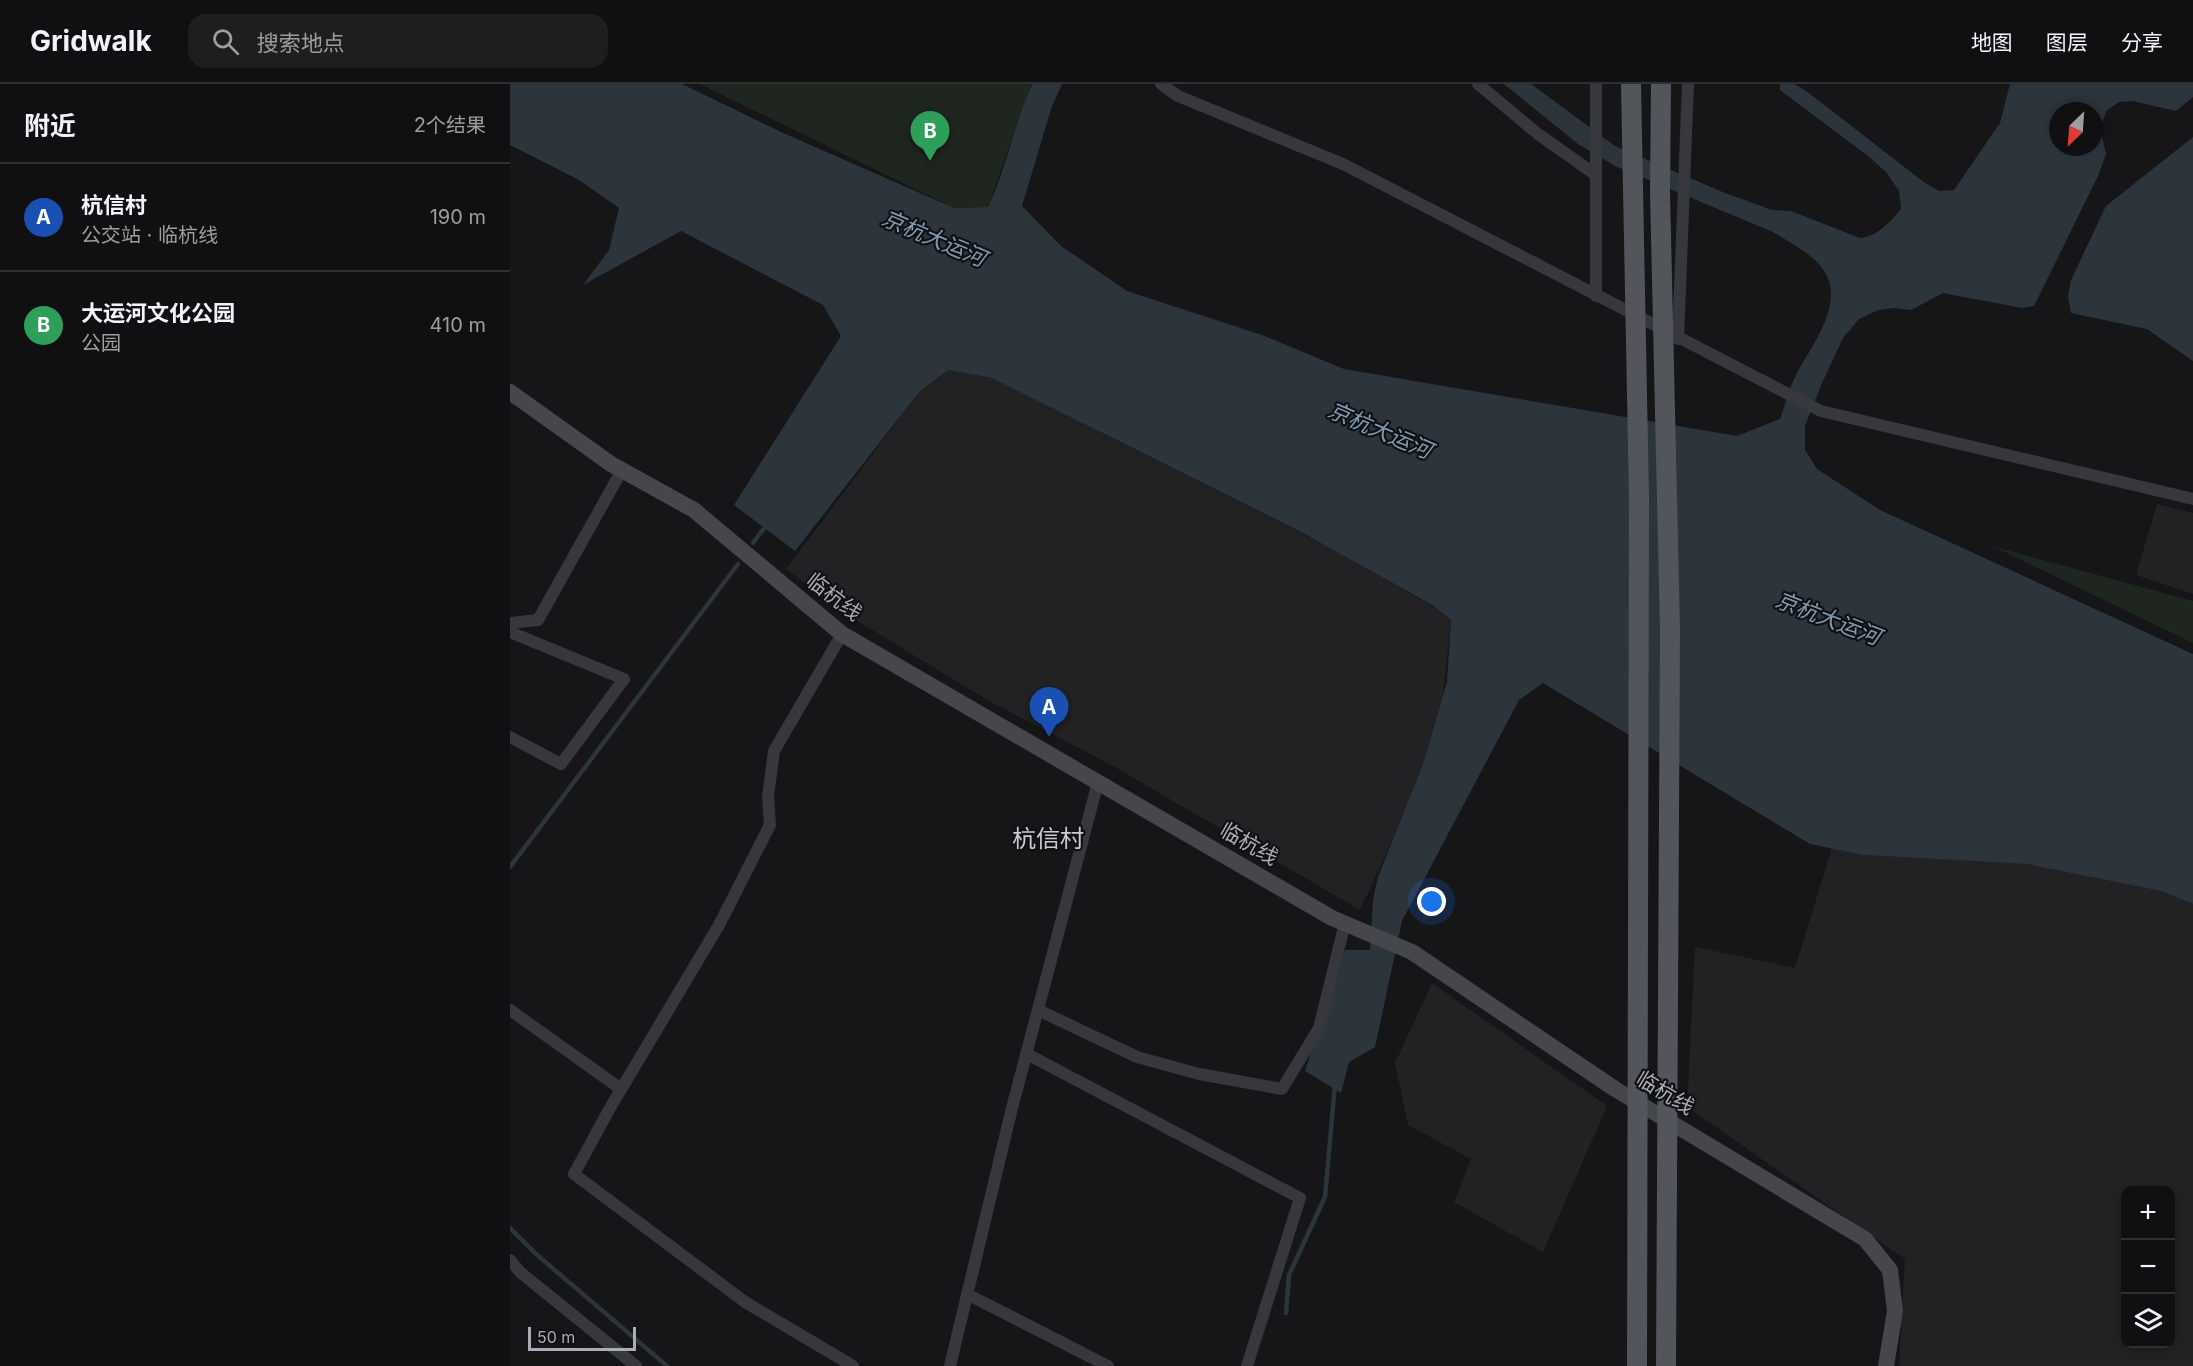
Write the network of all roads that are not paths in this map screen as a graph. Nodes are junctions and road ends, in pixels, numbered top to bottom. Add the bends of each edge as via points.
1 (1161, 84) edge
2 (1478, 84) edge
3 (1596, 84) edge
4 (1631, 84) edge
5 (1661, 84) edge
6 (1688, 84) edge
7 (1596, 175) junction
8 (1596, 296) junction
9 (1678, 339) junction
10 (511, 395) edge
11 (622, 470) junction
12 (2193, 499) edge
13 (510, 623) edge
14 (510, 632) edge
15 (842, 634) junction
16 (510, 737) edge
17 (1098, 782) junction
18 (1345, 923) junction
19 (510, 1010) edge
20 (1038, 1010) junction
21 (1027, 1054) junction
22 (621, 1089) junction
23 (510, 1260) edge
24 (967, 1294) junction
25 (636, 1366) edge
26 (852, 1366) edge
27 (950, 1366) edge
28 (1108, 1366) edge
29 (1247, 1366) edge
30 (1637, 1366) edge
31 (1666, 1366) edge
32 (1886, 1366) edge

1 - 8 street via 1178,96 1343,164
2 - 7 street
3 - 7 street
4 - 30 main road via 1639,498
5 - 31 main road via 1670,630
6 - 9 street
7 - 8 street
8 - 9 street
9 - 12 street via 1821,411
10 - 11 street, 临杭线
11 - 13 street via 538,620
11 - 15 street, 临杭线 via 694,510
14 - 16 street via 624,679 561,764
15 - 17 street, 临杭线
15 - 22 street via 774,751 768,797 770,825 719,925
17 - 18 street, 临杭线
17 - 20 street
18 - 20 street via 1319,1028 1282,1089 1199,1074 1137,1057
18 - 32 street, 临杭线 via 1412,952 1615,1089 1865,1239 1890,1270 1895,1311
19 - 22 street
20 - 21 street
21 - 24 street
21 - 29 street via 1300,1198
22 - 26 street via 574,1174 745,1302
23 - 25 street
24 - 27 street
24 - 28 street

